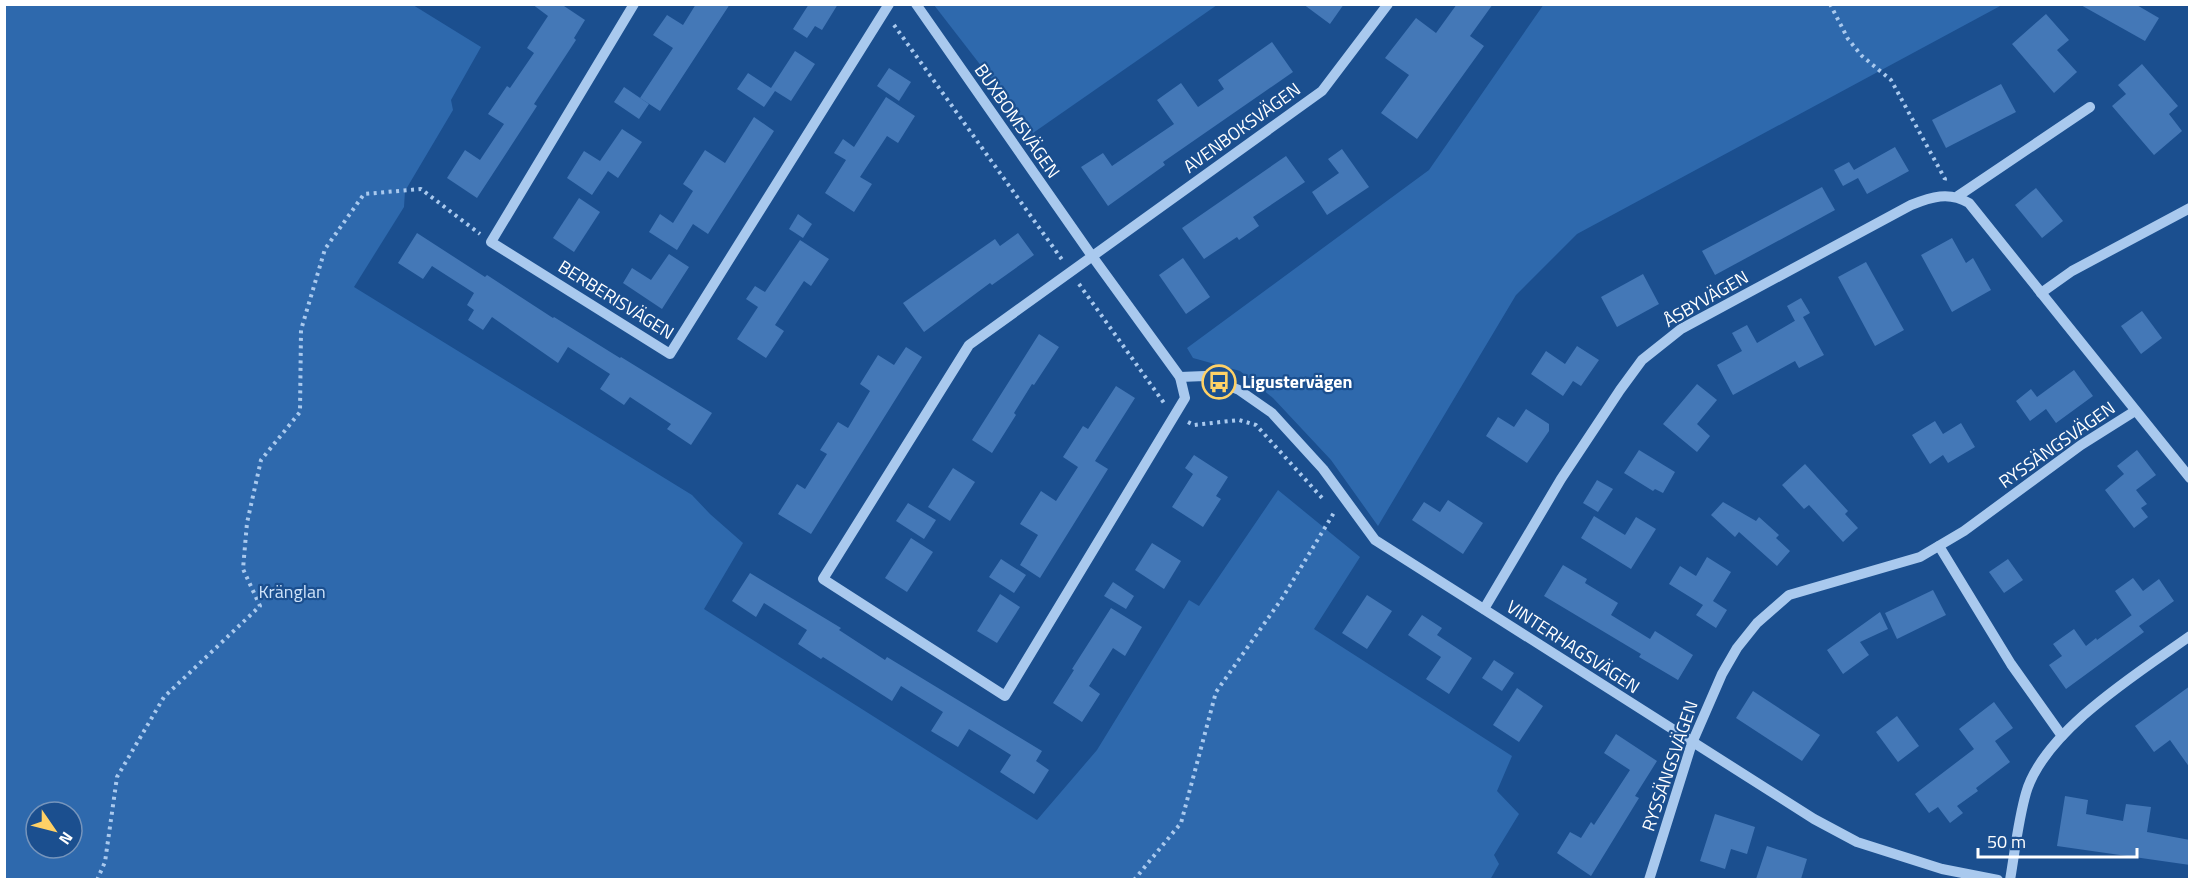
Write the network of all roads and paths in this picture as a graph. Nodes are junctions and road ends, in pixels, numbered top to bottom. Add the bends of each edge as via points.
1 (634, 4) edge
2 (889, 4) edge
3 (916, 4) edge
4 (1388, 4) edge
5 (1830, 4) edge
6 (894, 25) dead end
7 (2090, 107) dead end
8 (1944, 196) junction
9 (1958, 196) junction
10 (2190, 208) edge
11 (491, 242) junction
12 (1092, 256) junction
13 (1063, 262) dead end
14 (1080, 286) dead end
15 (2041, 293) junction
16 (1180, 376) junction
17 (2135, 411) junction
18 (1175, 415) junction
19 (2190, 478) edge
20 (1327, 502) dead end
21 (1342, 517) dead end
22 (1939, 546) junction
23 (1484, 609) junction
24 (2190, 636) edge
25 (2062, 736) junction
26 (1692, 743) junction
27 (97, 879) edge
28 (1134, 879) edge
29 (1649, 879) edge
30 (1998, 879) edge
31 (2010, 879) edge

1 - 11 street
2 - 11 street, BERBERISVÄGEN via 670,354
3 - 12 street, BUXBOMSVÄGEN
4 - 12 street, AVENBOKSVÄGEN via 1322,91
5 - 8 path via 1848,39 1862,56 1885,73 1902,98 1945,178
6 - 13 path
7 - 9 street
8 - 9 street, ÅSBYVÄGEN
8 - 23 street, ÅSBYVÄGEN via 1911,205 1681,329 1642,360 1561,479
9 - 15 street via 1969,202
10 - 15 street
11 - 27 path via 421,189 364,194 325,249 301,330 300,411 261,460 247,523 243,570 260,606 164,697 117,777 105,862
12 - 16 street
12 - 18 street via 969,345 823,579 1005,696
14 - 18 path
15 - 17 street
16 - 18 street via 1185,398
16 - 23 street, VINTERHAGSVÄGEN via 1205,376 1239,390 1272,413 1323,469 1375,540
17 - 19 street
17 - 22 street, RYSSÄNGSVÄGEN via 2080,445
18 - 20 path via 1194,425 1239,420 1256,425
21 - 28 path via 1335,510 1282,597 1216,692 1181,823
22 - 25 street via 2011,664
22 - 26 street, RYSSÄNGSVÄGEN via 1920,556 1789,596 1757,623 1737,648
23 - 26 street, VINTERHAGSVÄGEN
24 - 25 street via 2114,691
25 - 31 street via 2036,768 2026,793
26 - 29 street, RYSSÄNGSVÄGEN
26 - 30 street, VINTERHAGSVÄGEN via 1857,842 1942,869

